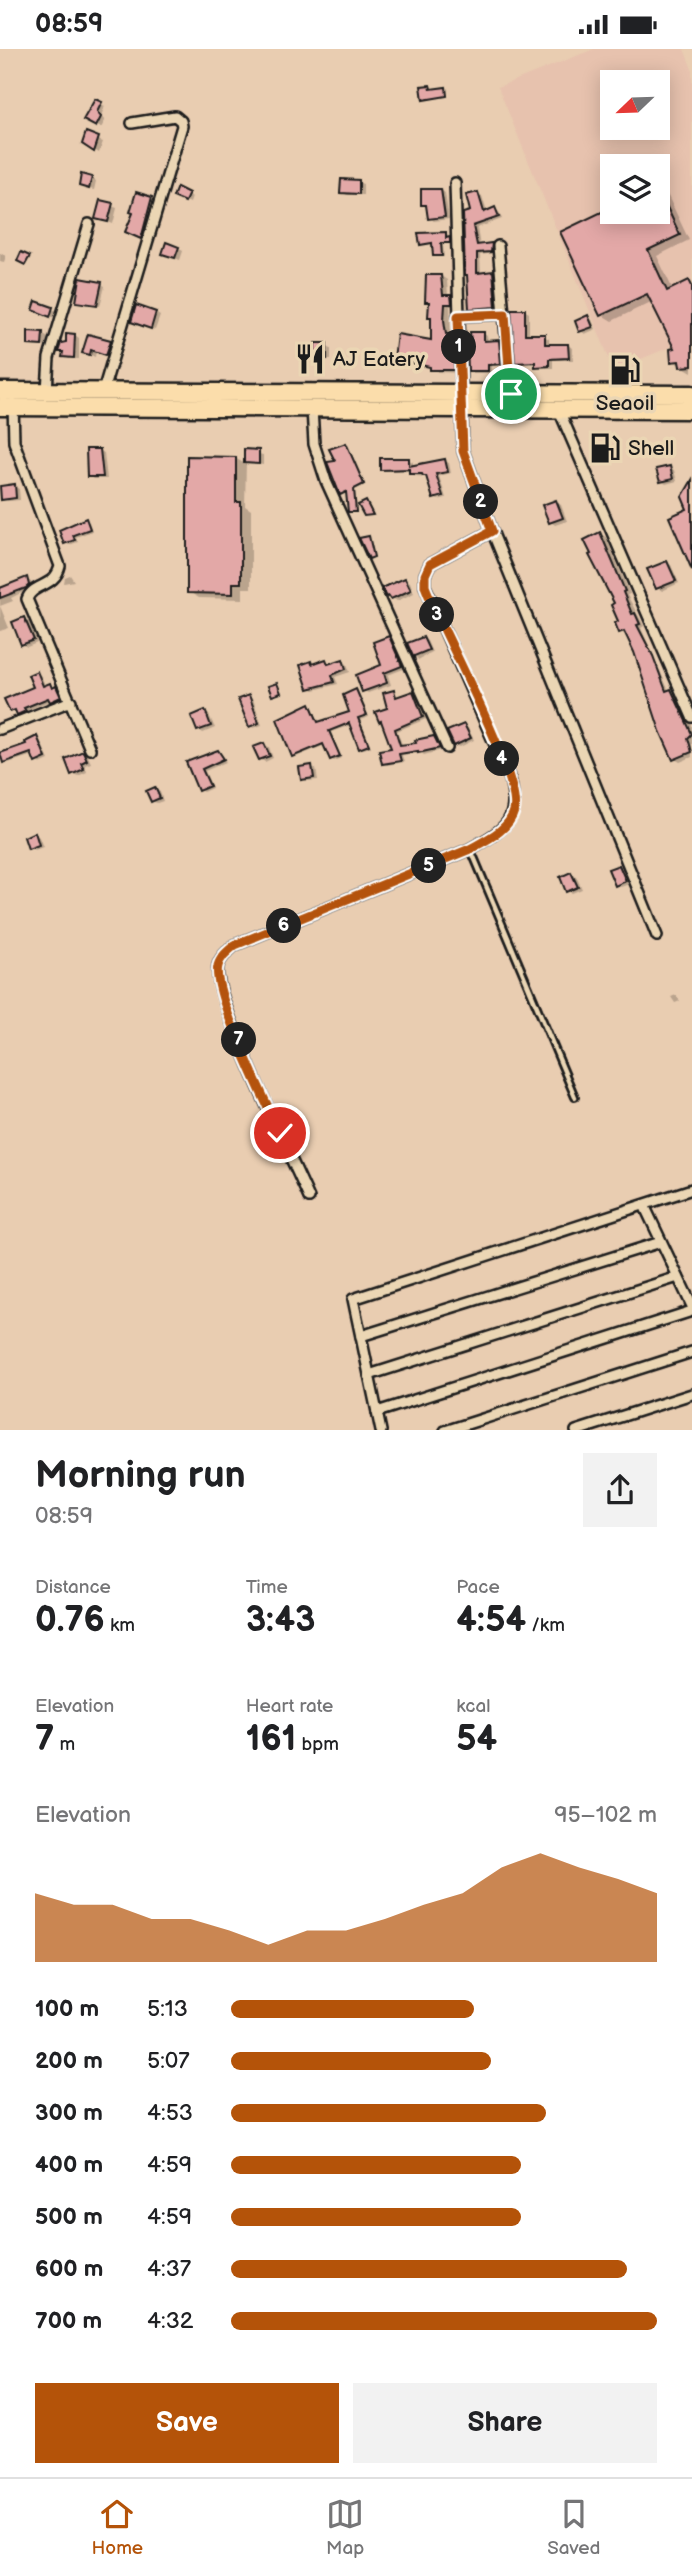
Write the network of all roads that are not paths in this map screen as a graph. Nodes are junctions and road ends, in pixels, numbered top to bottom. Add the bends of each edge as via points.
1 (132, 123) dead end
2 (455, 183) dead end
3 (89, 224) dead end
4 (498, 246) dead end
5 (505, 314) junction
6 (458, 316) junction
7 (47, 391) junction
8 (103, 391) junction
9 (511, 394) junction
10 (692, 394) edge
11 (6, 399) edge
12 (267, 400) junction
13 (460, 401) junction
14 (558, 402) junction
15 (312, 408) junction
16 (692, 409) edge
17 (492, 531) junction
18 (71, 701) junction
19 (692, 717) edge
20 (0, 729) edge
21 (447, 748) dead end
22 (90, 749) dead end
23 (470, 849) junction
24 (657, 936) dead end
25 (575, 1097) dead end
26 (692, 1189) edge
27 (309, 1198) dead end
28 (644, 1205) junction
29 (661, 1242) junction
30 (678, 1277) junction
31 (692, 1309) edge
32 (361, 1335) junction
33 (692, 1352) edge
34 (369, 1375) junction
35 (692, 1394) edge
36 (377, 1412) junction
37 (381, 1430) edge
38 (445, 1430) edge
39 (576, 1430) edge

1 - 8 street via 175,115 182,126
2 - 6 street
3 - 7 street via 49,358
4 - 5 street
5 - 6 street
5 - 9 street
6 - 13 street
7 - 8 highway
7 - 11 highway
8 - 12 highway
9 - 13 highway
9 - 14 highway
10 - 14 highway
11 - 12 highway
11 - 18 street via 14,442 60,566 52,581 27,599
12 - 13 highway
12 - 15 highway
13 - 14 highway
13 - 15 highway
13 - 17 street via 463,451
14 - 16 highway
14 - 19 street
15 - 21 street via 314,444 326,481
17 - 23 street via 430,564 425,575 430,599 500,752 514,796 514,812 505,826
17 - 24 street
18 - 20 street
18 - 22 street
23 - 25 lane
23 - 27 street via 235,945 217,967 239,1039
26 - 28 street
28 - 29 street
28 - 32 street via 353,1299
29 - 30 street
29 - 32 street
30 - 31 street
30 - 34 street
31 - 36 street
32 - 34 street
33 - 38 street
34 - 36 street
35 - 39 street
36 - 37 street

